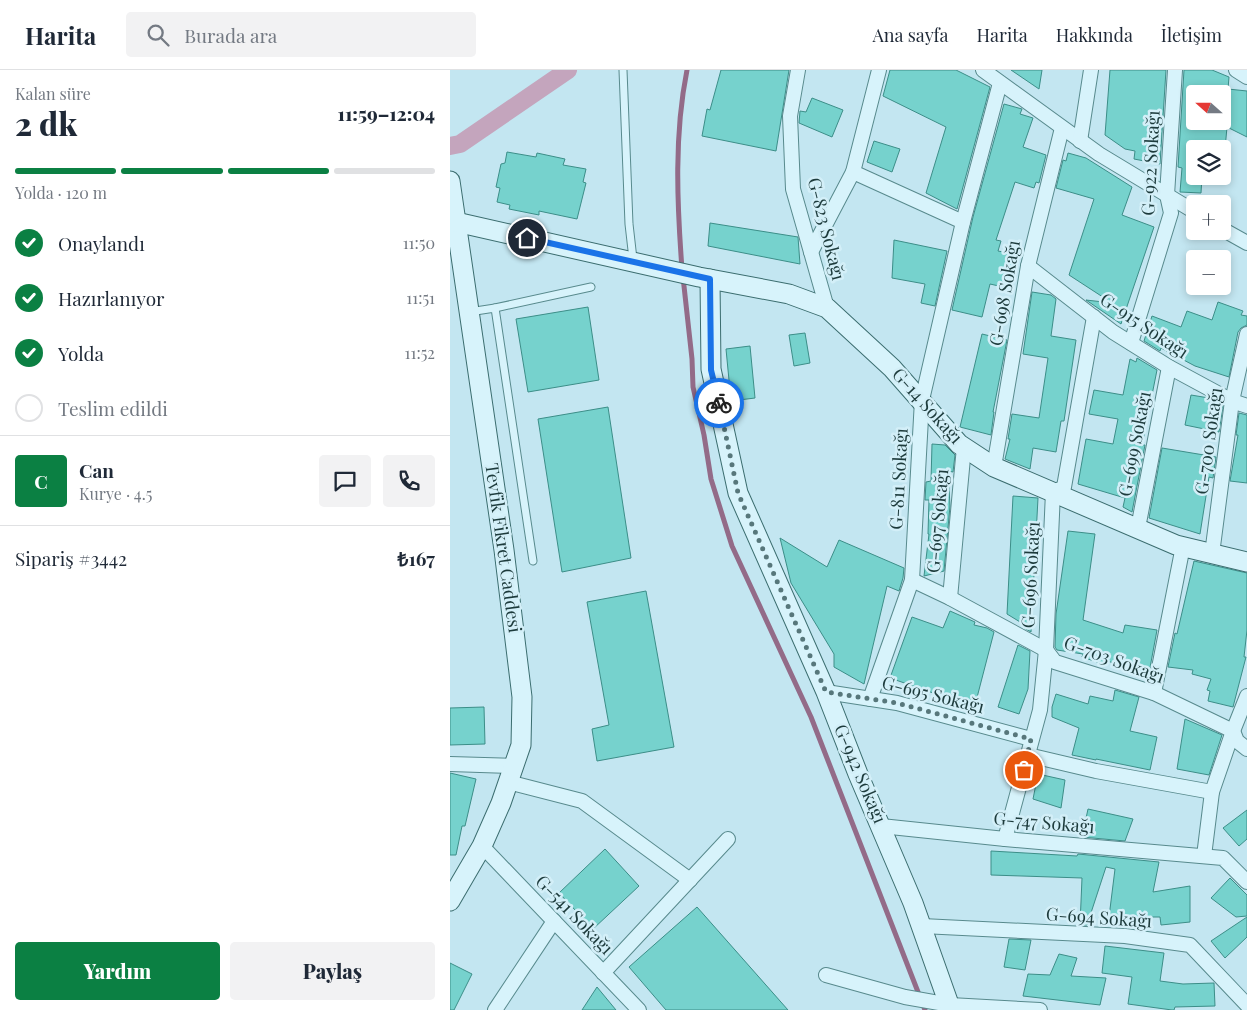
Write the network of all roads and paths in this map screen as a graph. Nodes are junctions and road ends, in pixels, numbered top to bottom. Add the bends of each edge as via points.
1 (623, 70) edge
2 (798, 70) edge
3 (879, 70) edge
4 (982, 70) edge
5 (1091, 70) edge
6 (1175, 70) edge
7 (1236, 70) edge
8 (1247, 77) edge
9 (1000, 83) junction
10 (1062, 128) junction
11 (1080, 141) junction
12 (853, 172) junction
13 (450, 181) edge
14 (1168, 195) junction
15 (1186, 206) edge
16 (453, 222) edge
17 (962, 222) junction
18 (1231, 234) edge
19 (1247, 243) edge
20 (811, 252) junction
21 (633, 262) junction
22 (1028, 266) junction
23 (704, 278) junction
24 (591, 286) dead end
25 (496, 308) junction
26 (827, 308) junction
27 (469, 312) junction
28 (1094, 317) junction
29 (1247, 334) edge
30 (1131, 343) junction
31 (1169, 367) junction
32 (922, 400) junction
33 (1232, 401) junction
34 (1247, 406) edge
35 (964, 447) junction
36 (994, 467) junction
37 (1053, 492) junction
38 (1138, 528) junction
39 (1183, 546) junction
40 (1212, 554) junction
41 (533, 561) dead end
42 (1247, 562) edge
43 (912, 580) junction
44 (950, 598) junction
45 (1046, 650) junction
46 (826, 692) junction
47 (1154, 693) junction
48 (1247, 696) edge
49 (870, 699) junction
50 (1233, 731) junction
51 (1031, 739) junction
52 (1247, 749) edge
53 (1028, 754) junction
54 (450, 764) edge
55 (511, 774) junction
56 (1212, 792) junction
57 (881, 826) junction
58 (728, 839) dead end
59 (1005, 839) junction
60 (482, 846) junction
61 (1204, 856) junction
62 (690, 880) junction
63 (1247, 882) edge
64 (451, 896) edge
65 (554, 920) junction
66 (922, 926) junction
67 (603, 973) junction
68 (826, 975) dead end
69 (1247, 1005) edge
70 (946, 1006) edge
71 (495, 1010) edge
72 (639, 1010) edge
73 (1040, 1010) edge

1 - 21 lane
2 - 20 street, G-823 Sokağı via 790,116 793,189
3 - 12 street
4 - 9 street
5 - 11 street
6 - 14 street, G-922 Sokağı
7 - 8 street
9 - 10 street
9 - 17 street, G-811 Sokağı
10 - 11 street
10 - 22 street, G-698 Sokağı
11 - 14 street
12 - 17 street
12 - 20 street
13 - 16 street, Tevfik Fikret Caddesi
14 - 15 street
14 - 30 street, G-922 Sokağı via 1171,214
16 - 21 street
16 - 27 street, Tevfik Fikret Caddesi
17 - 32 street, G-811 Sokağı
18 - 19 street
20 - 26 street, G-823 Sokağı
21 - 23 street, G-14 Sokağı
22 - 28 street, G-915 Sokağı
22 - 36 street, G-698 Sokağı
23 - 26 street, G-14 Sokağı via 789,294
23 - 46 street, G-942 Sokağı via 711,370 738,493
24 - 25 lane
25 - 27 lane
25 - 41 lane
26 - 32 street, G-14 Sokağı
27 - 55 street, Tevfik Fikret Caddesi via 522,697 521,745
28 - 30 street, G-915 Sokağı
28 - 37 street via 1064,486
29 - 33 street, G-700 Sokağı
30 - 31 street, G-915 Sokağı
31 - 33 street, G-915 Sokağı
31 - 38 street, G-699 Sokağı
32 - 35 street, G-14 Sokağı
32 - 43 street, G-811 Sokağı
33 - 34 street, G-915 Sokağı
33 - 40 street, G-700 Sokağı
35 - 36 street, G-14 Sokağı
35 - 44 street, G-697 Sokağı
36 - 37 street, G-14 Sokağı
37 - 38 street, G-14 Sokağı
37 - 45 street, G-696 Sokağı
38 - 39 street, G-14 Sokağı
39 - 40 street, G-14 Sokağı
39 - 47 street
40 - 42 street, G-14 Sokağı
43 - 44 street, G-703 Sokağı
43 - 49 street, G-811 Sokağı
44 - 45 street, G-703 Sokağı
45 - 47 street, G-703 Sokağı via 1055,662
45 - 51 street, G-696 Sokağı via 1040,710
46 - 49 street, G-695 Sokağı
46 - 57 street, G-942 Sokağı
47 - 50 street, G-703 Sokağı
48 - 50 street
49 - 51 street, G-695 Sokağı via 897,703
50 - 52 street, G-703 Sokağı
50 - 56 street
51 - 53 street, G-696 Sokağı
53 - 56 street via 1096,771
53 - 59 street, G-696 Sokağı
54 - 55 street
55 - 60 street, Tevfik Fikret Caddesi
55 - 62 street via 582,801
56 - 61 street
57 - 59 street, G-747 Sokağı
57 - 66 street, G-942 Sokağı
58 - 62 street
59 - 61 street, G-747 Sokağı
60 - 64 street, Tevfik Fikret Caddesi
60 - 65 street, G-541 Sokağı
61 - 63 street, G-747 Sokağı via 1223,858
62 - 67 street
65 - 67 street, G-541 Sokağı
65 - 71 street
66 - 69 street, G-694 Sokağı via 1125,936 1190,944
66 - 70 street, G-942 Sokağı
67 - 72 street, G-541 Sokağı
68 - 70 street
70 - 73 street

